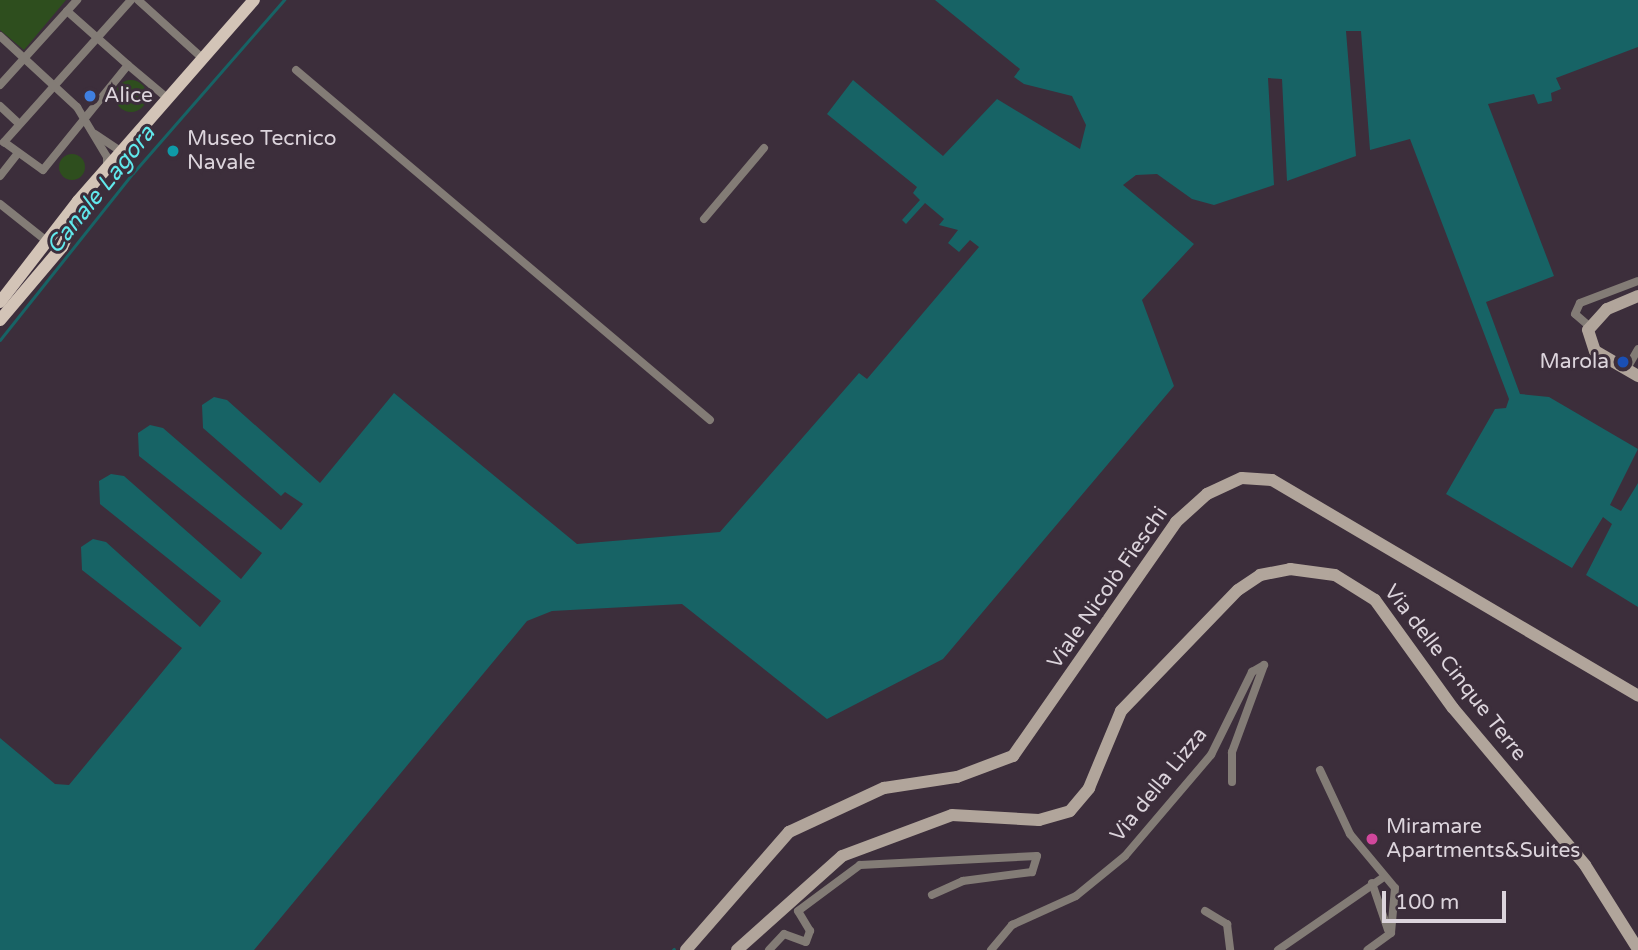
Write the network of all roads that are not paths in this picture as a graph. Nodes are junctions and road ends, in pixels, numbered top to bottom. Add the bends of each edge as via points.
1 (77, 0) edge
2 (131, 0) edge
3 (138, 0) edge
4 (244, 0) edge
5 (254, 0) edge
6 (67, 11) junction
7 (236, 18) junction
8 (0, 36) edge
9 (97, 38) junction
10 (201, 57) junction
11 (24, 59) junction
12 (128, 65) junction
13 (296, 70) dead end
14 (0, 85) edge
15 (54, 85) junction
16 (167, 98) junction
17 (0, 106) edge
18 (83, 121) junction
19 (19, 124) junction
20 (92, 132) junction
21 (764, 148) dead end
22 (122, 152) junction
23 (18, 154) junction
24 (107, 169) junction
25 (0, 176) edge
26 (86, 195) junction
27 (0, 204) edge
28 (704, 219) dead end
29 (49, 243) junction
30 (1638, 281) edge
31 (1638, 296) edge
32 (0, 302) edge
33 (0, 320) edge
34 (1589, 326) junction
35 (1638, 349) edge
36 (1632, 373) edge
37 (710, 420) dead end
38 (1638, 696) edge
39 (1320, 770) dead end
40 (1232, 782) dead end
41 (1384, 877) junction
42 (1372, 883) junction
43 (932, 895) dead end
44 (1206, 911) dead end
45 (1388, 937) junction
46 (745, 949) edge
47 (1638, 949) edge
48 (686, 950) edge
49 (769, 950) edge
50 (991, 950) edge
51 (1230, 950) edge
52 (1278, 950) edge
53 (1368, 950) edge

1 - 6 street
2 - 9 street
3 - 10 street
4 - 7 main road
5 - 7 main road
6 - 9 street
6 - 11 street
7 - 10 main road
8 - 11 street
9 - 12 street
9 - 15 street
10 - 16 main road
11 - 14 street
11 - 15 street
12 - 16 street
12 - 18 street
13 - 37 street
15 - 18 street
15 - 19 street
16 - 22 main road
17 - 19 street
18 - 20 street
18 - 23 street via 43,170
19 - 23 street via 4,142
20 - 22 street
20 - 24 street
21 - 28 street
22 - 24 main road
23 - 25 street
24 - 26 main road
26 - 29 main road
26 - 33 main road via 62,247
27 - 29 street
29 - 32 main road
30 - 34 street via 1580,303 1574,314
31 - 34 main road via 1607,309
34 - 36 main road via 1595,351
35 - 36 street
38 - 48 main road, Viale Nicolò Fieschi via 1272,480 1242,478 1207,494 1176,522 1013,756 957,777 884,788 789,832
39 - 41 street via 1350,834 1383,866
40 - 50 street, Via della Lizza via 1232,752 1264,665 1252,672 1211,755 1125,856 1076,896 1012,925
41 - 42 street
41 - 45 street via 1397,897
42 - 45 street via 1385,907
42 - 52 street
43 - 49 street via 963,881 1032,872 1037,856 860,865 798,911 810,932 806,942 785,934
44 - 51 street via 1227,924
45 - 53 street
46 - 47 main road, Via delle Cinque Terre via 842,856 952,815 1039,820 1070,811 1085,796 1121,711 1217,608 1261,575 1320,570 1375,600 1453,708 1585,865

